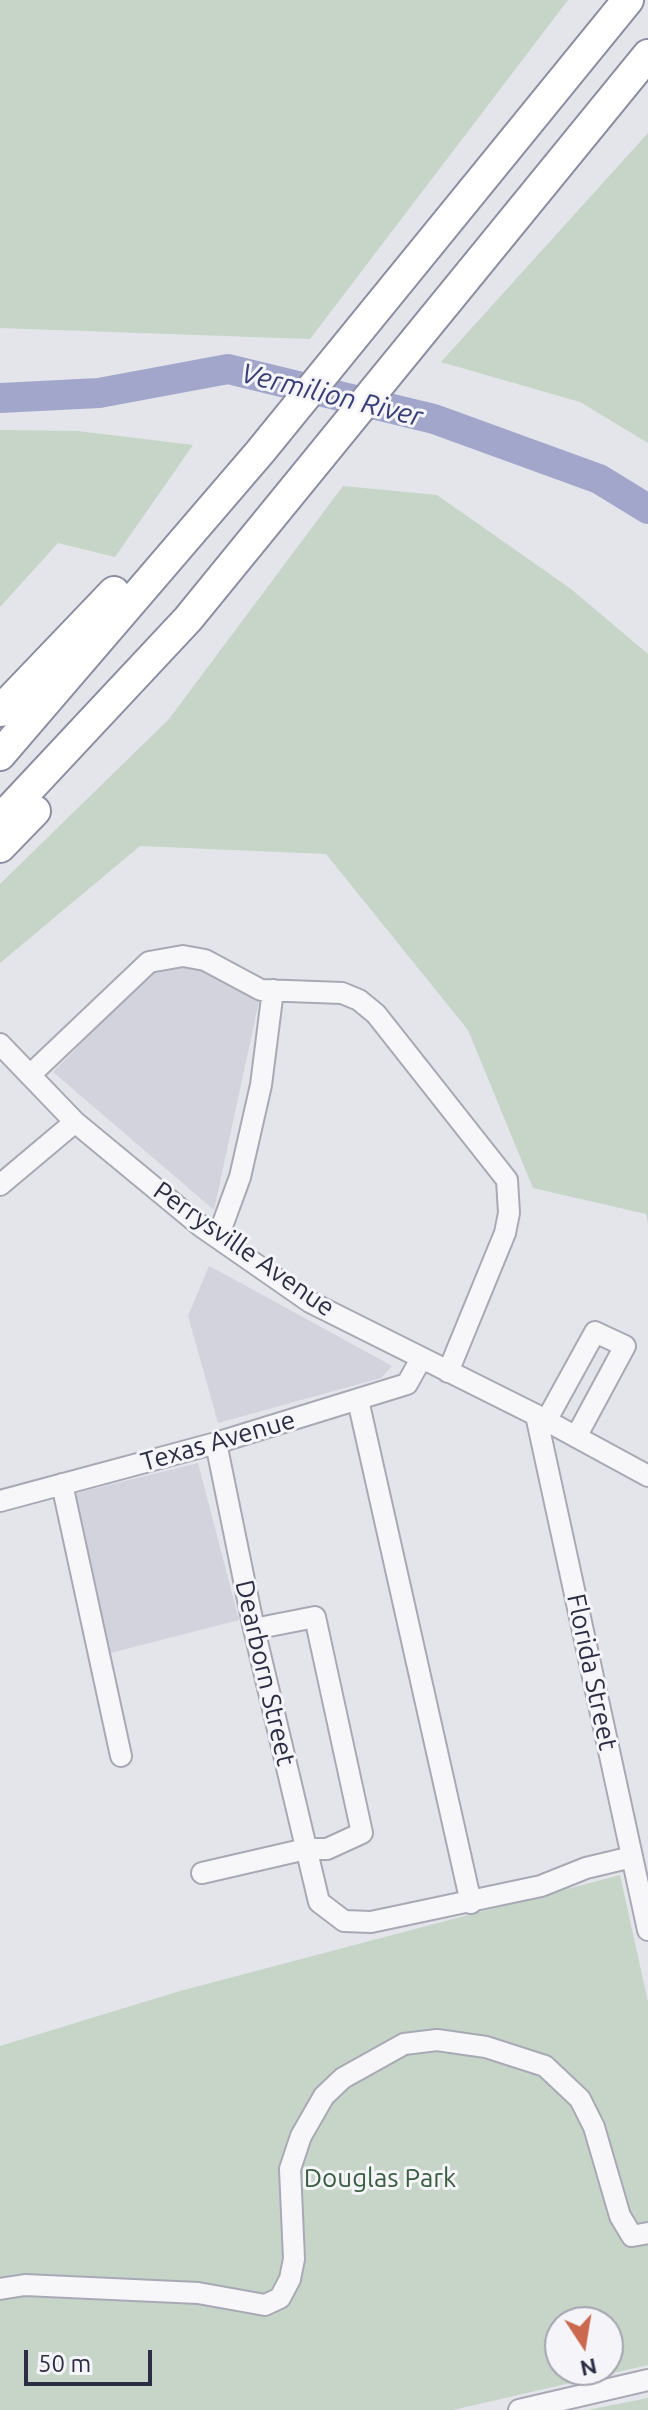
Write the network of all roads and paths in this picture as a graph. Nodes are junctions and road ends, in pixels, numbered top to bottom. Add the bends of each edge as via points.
1 (628, 0) edge
2 (648, 55) edge
3 (127, 591) junction
4 (188, 619) junction
5 (0, 711) edge
6 (0, 755) edge
7 (0, 820) edge
8 (0, 847) edge
9 (273, 990) junction
10 (0, 1044) edge
11 (30, 1075) junction
12 (75, 1122) junction
13 (0, 1185) edge
14 (218, 1237) junction
15 (421, 1359) junction
16 (448, 1372) junction
17 (358, 1400) junction
18 (541, 1418) junction
19 (576, 1437) junction
20 (216, 1443) junction
21 (648, 1476) edge
22 (62, 1484) junction
23 (0, 1501) edge
24 (254, 1629) junction
25 (121, 1756) dead end
26 (306, 1849) junction
27 (632, 1857) junction
28 (202, 1873) dead end
29 (471, 1903) junction
30 (648, 1930) edge
31 (648, 2233) edge
32 (0, 2289) edge
33 (648, 2380) edge
34 (519, 2410) edge

1 - 3 highway via 260,452
2 - 4 highway
3 - 5 highway
3 - 6 highway
4 - 7 highway
4 - 8 highway via 153,675
9 - 11 street via 261,990 205,960 183,956 149,962
9 - 14 street via 261,1085 240,1177
9 - 16 street via 342,993 359,1000 376,1014 507,1180 505,1233
10 - 11 street, Perrysville Avenue
11 - 12 street, Perrysville Avenue
12 - 13 street
12 - 14 street, Perrysville Avenue
14 - 15 street, Perrysville Avenue via 310,1302
15 - 16 street, Perrysville Avenue
15 - 17 street, Texas Avenue via 407,1384
16 - 18 street, Perrysville Avenue
17 - 20 street, Texas Avenue
17 - 29 street
18 - 19 street, Perrysville Avenue
18 - 19 street via 595,1332 625,1346
18 - 27 street, Florida Street
19 - 21 street, Perrysville Avenue
20 - 22 street, Texas Avenue
20 - 24 street, Dearborn Street
22 - 23 street, Texas Avenue
22 - 25 street
24 - 26 street, Dearborn Street
24 - 26 street via 315,1617 362,1833 327,1849
26 - 28 street
26 - 29 street, Dearborn Street via 319,1902 344,1921 371,1922
27 - 29 street
27 - 30 street, Florida Street
31 - 32 street via 632,2236 620,2216 594,2127 580,2099 545,2066 486,2047 437,2040 404,2044 343,2078 324,2096 290,2169 294,2259 280,2298 265,2305 198,2293 25,2285
33 - 34 street

